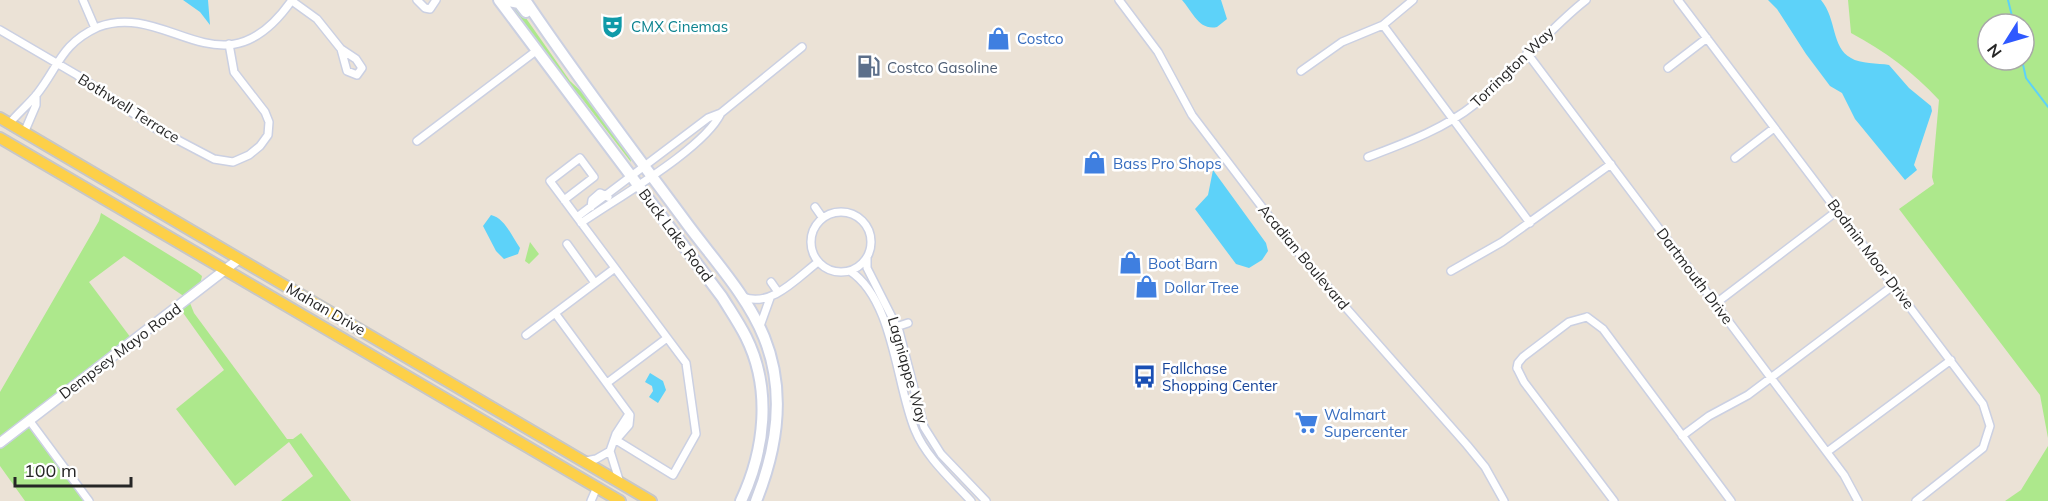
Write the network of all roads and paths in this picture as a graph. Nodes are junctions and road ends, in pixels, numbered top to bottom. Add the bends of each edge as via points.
1 (83, 0) edge
2 (292, 0) edge
3 (417, 0) edge
4 (436, 0) edge
5 (501, 0) edge
6 (525, 0) edge
7 (533, 0) edge
8 (1119, 0) edge
9 (1413, 0) edge
10 (1586, 0) edge
11 (1678, 0) edge
12 (1383, 25) junction
13 (95, 28) junction
14 (0, 30) edge
15 (1707, 38) junction
16 (229, 44) junction
17 (802, 46) dead end
18 (341, 49) dead end
19 (536, 51) junction
20 (1527, 53) junction
21 (566, 59) junction
22 (56, 62) junction
23 (1668, 68) dead end
24 (1301, 71) dead end
25 (583, 85) junction
26 (36, 95) junction
27 (721, 113) junction
28 (1452, 118) junction
29 (5, 121) edge
30 (1774, 128) junction
31 (24, 133) junction
32 (0, 138) edge
33 (417, 141) dead end
34 (1368, 157) dead end
35 (1735, 158) dead end
36 (1611, 164) junction
37 (644, 165) junction
38 (631, 175) junction
39 (651, 175) junction
40 (638, 185) junction
41 (609, 199) junction
42 (564, 200) junction
43 (815, 207) dead end
44 (1838, 211) junction
45 (822, 217) junction
46 (579, 220) junction
47 (1530, 223) junction
48 (567, 244) dead end
49 (867, 258) junction
50 (239, 259) junction
51 (818, 262) junction
52 (615, 268) junction
53 (226, 270) junction
54 (850, 271) junction
55 (1451, 271) dead end
56 (771, 282) dead end
57 (595, 283) junction
58 (1894, 285) junction
59 (778, 292) junction
60 (740, 296) junction
61 (770, 298) junction
62 (1715, 304) junction
63 (555, 313) junction
64 (908, 323) dead end
65 (897, 327) junction
66 (760, 329) junction
67 (888, 331) junction
68 (526, 335) dead end
69 (667, 338) junction
70 (1951, 360) junction
71 (1771, 378) junction
72 (607, 383) junction
73 (29, 420) junction
74 (522, 425) junction
75 (494, 428) junction
76 (927, 433) junction
77 (1682, 436) junction
78 (919, 438) junction
79 (616, 440) junction
80 (0, 443) edge
81 (610, 451) junction
82 (1827, 452) junction
83 (586, 461) junction
84 (620, 483) junction
85 (597, 487) junction
86 (981, 499) edge
87 (89, 501) edge
88 (591, 501) edge
89 (620, 501) edge
90 (651, 501) edge
91 (741, 501) edge
92 (756, 501) edge
93 (971, 501) edge
94 (1504, 501) edge
95 (1614, 501) edge
96 (1731, 501) edge
97 (1858, 501) edge
98 (1916, 501) edge

1 - 13 street
2 - 16 street via 266,29
2 - 18 street via 316,19
3 - 4 street via 430,9
5 - 19 main road, Buck Lake Road
5 - 25 main road via 519,3 571,78
6 - 21 main road, Buck Lake Road
7 - 21 main road via 563,44
8 - 94 street, Acadian Boulevard via 1158,52 1192,115 1271,219 1467,445
9 - 12 street
10 - 20 street, Torrington Way
11 - 15 street, Bodmin Moor Drive
12 - 24 street via 1342,42
12 - 28 street
13 - 16 street via 137,22 201,42
13 - 22 street via 74,42
14 - 22 street
15 - 23 street
15 - 30 street, Bodmin Moor Drive
16 - 22 street, Bothwell Terrace via 234,72 269,122 268,135 260,146 232,162 214,159 155,128
17 - 27 street
19 - 33 street
19 - 38 main road, Buck Lake Road
20 - 28 street, Torrington Way via 1475,105
20 - 36 street, Dartmouth Drive
21 - 25 main road, Buck Lake Road
22 - 26 street
25 - 37 main road, Buck Lake Road
26 - 29 street
26 - 31 street via 36,105
27 - 37 street via 708,118
27 - 39 street via 696,144
28 - 34 street, Torrington Way
28 - 47 street
29 - 31 main road, Mahan Drive
30 - 35 street
30 - 44 street, Bodmin Moor Drive
31 - 50 main road, Mahan Drive
32 - 53 main road, Mahan Drive
36 - 47 street
36 - 62 street, Dartmouth Drive
37 - 38 street
37 - 39 main road, Buck Lake Road
38 - 40 main road, Buck Lake Road
38 - 41 street
39 - 40 street
39 - 60 main road, Buck Lake Road
40 - 41 street
40 - 91 main road, Buck Lake Road via 722,297 753,352 764,421 756,466
41 - 46 street
41 - 46 street via 591,207
42 - 42 street via 594,177 580,158 550,181
42 - 46 street
43 - 45 street
44 - 58 street, Bodmin Moor Drive
44 - 62 street
45 - 49 street via 842,211 861,219 871,238
45 - 51 street via 811,233 810,244
46 - 52 street
47 - 55 street
48 - 57 street
49 - 54 street
49 - 65 street, Lagniappe Way via 867,268
50 - 53 street, Dempsey Mayo Road
50 - 74 main road, Mahan Drive
51 - 54 street via 829,270
51 - 59 street
52 - 57 street
52 - 69 street
53 - 73 street, Dempsey Mayo Road
53 - 75 main road, Mahan Drive
54 - 67 street, Lagniappe Way via 860,277 869,291
56 - 59 street
57 - 63 street
58 - 70 street, Bodmin Moor Drive
58 - 71 street
59 - 61 street
60 - 61 street via 756,301
60 - 66 main road, Buck Lake Road
61 - 66 street
62 - 71 street, Dartmouth Drive
63 - 68 street
63 - 72 street
64 - 65 street
65 - 67 street
65 - 76 street, Lagniappe Way
66 - 92 main road, Buck Lake Road via 776,382 777,414 774,446
67 - 78 street, Lagniappe Way
69 - 72 street
69 - 79 street via 686,363 696,434 673,474
70 - 82 street
70 - 98 street, Bodmin Moor Drive via 1983,404 1990,426 1988,437 1975,457
71 - 77 street
71 - 82 street, Dartmouth Drive
72 - 79 street via 629,414 629,425
73 - 80 street, Dempsey Mayo Road
73 - 87 street
74 - 75 main road via 502,422
74 - 83 main road, Mahan Drive
75 - 85 main road, Mahan Drive
76 - 78 street
76 - 86 street, Lagniappe Way
77 - 95 street via 1587,313 1524,357 1513,368
77 - 96 street
78 - 93 street, Lagniappe Way
79 - 81 street
81 - 83 street
81 - 84 street
82 - 97 street, Dartmouth Drive
83 - 84 main road, Mahan Drive
84 - 90 main road, Mahan Drive
85 - 88 street
85 - 89 main road, Mahan Drive

